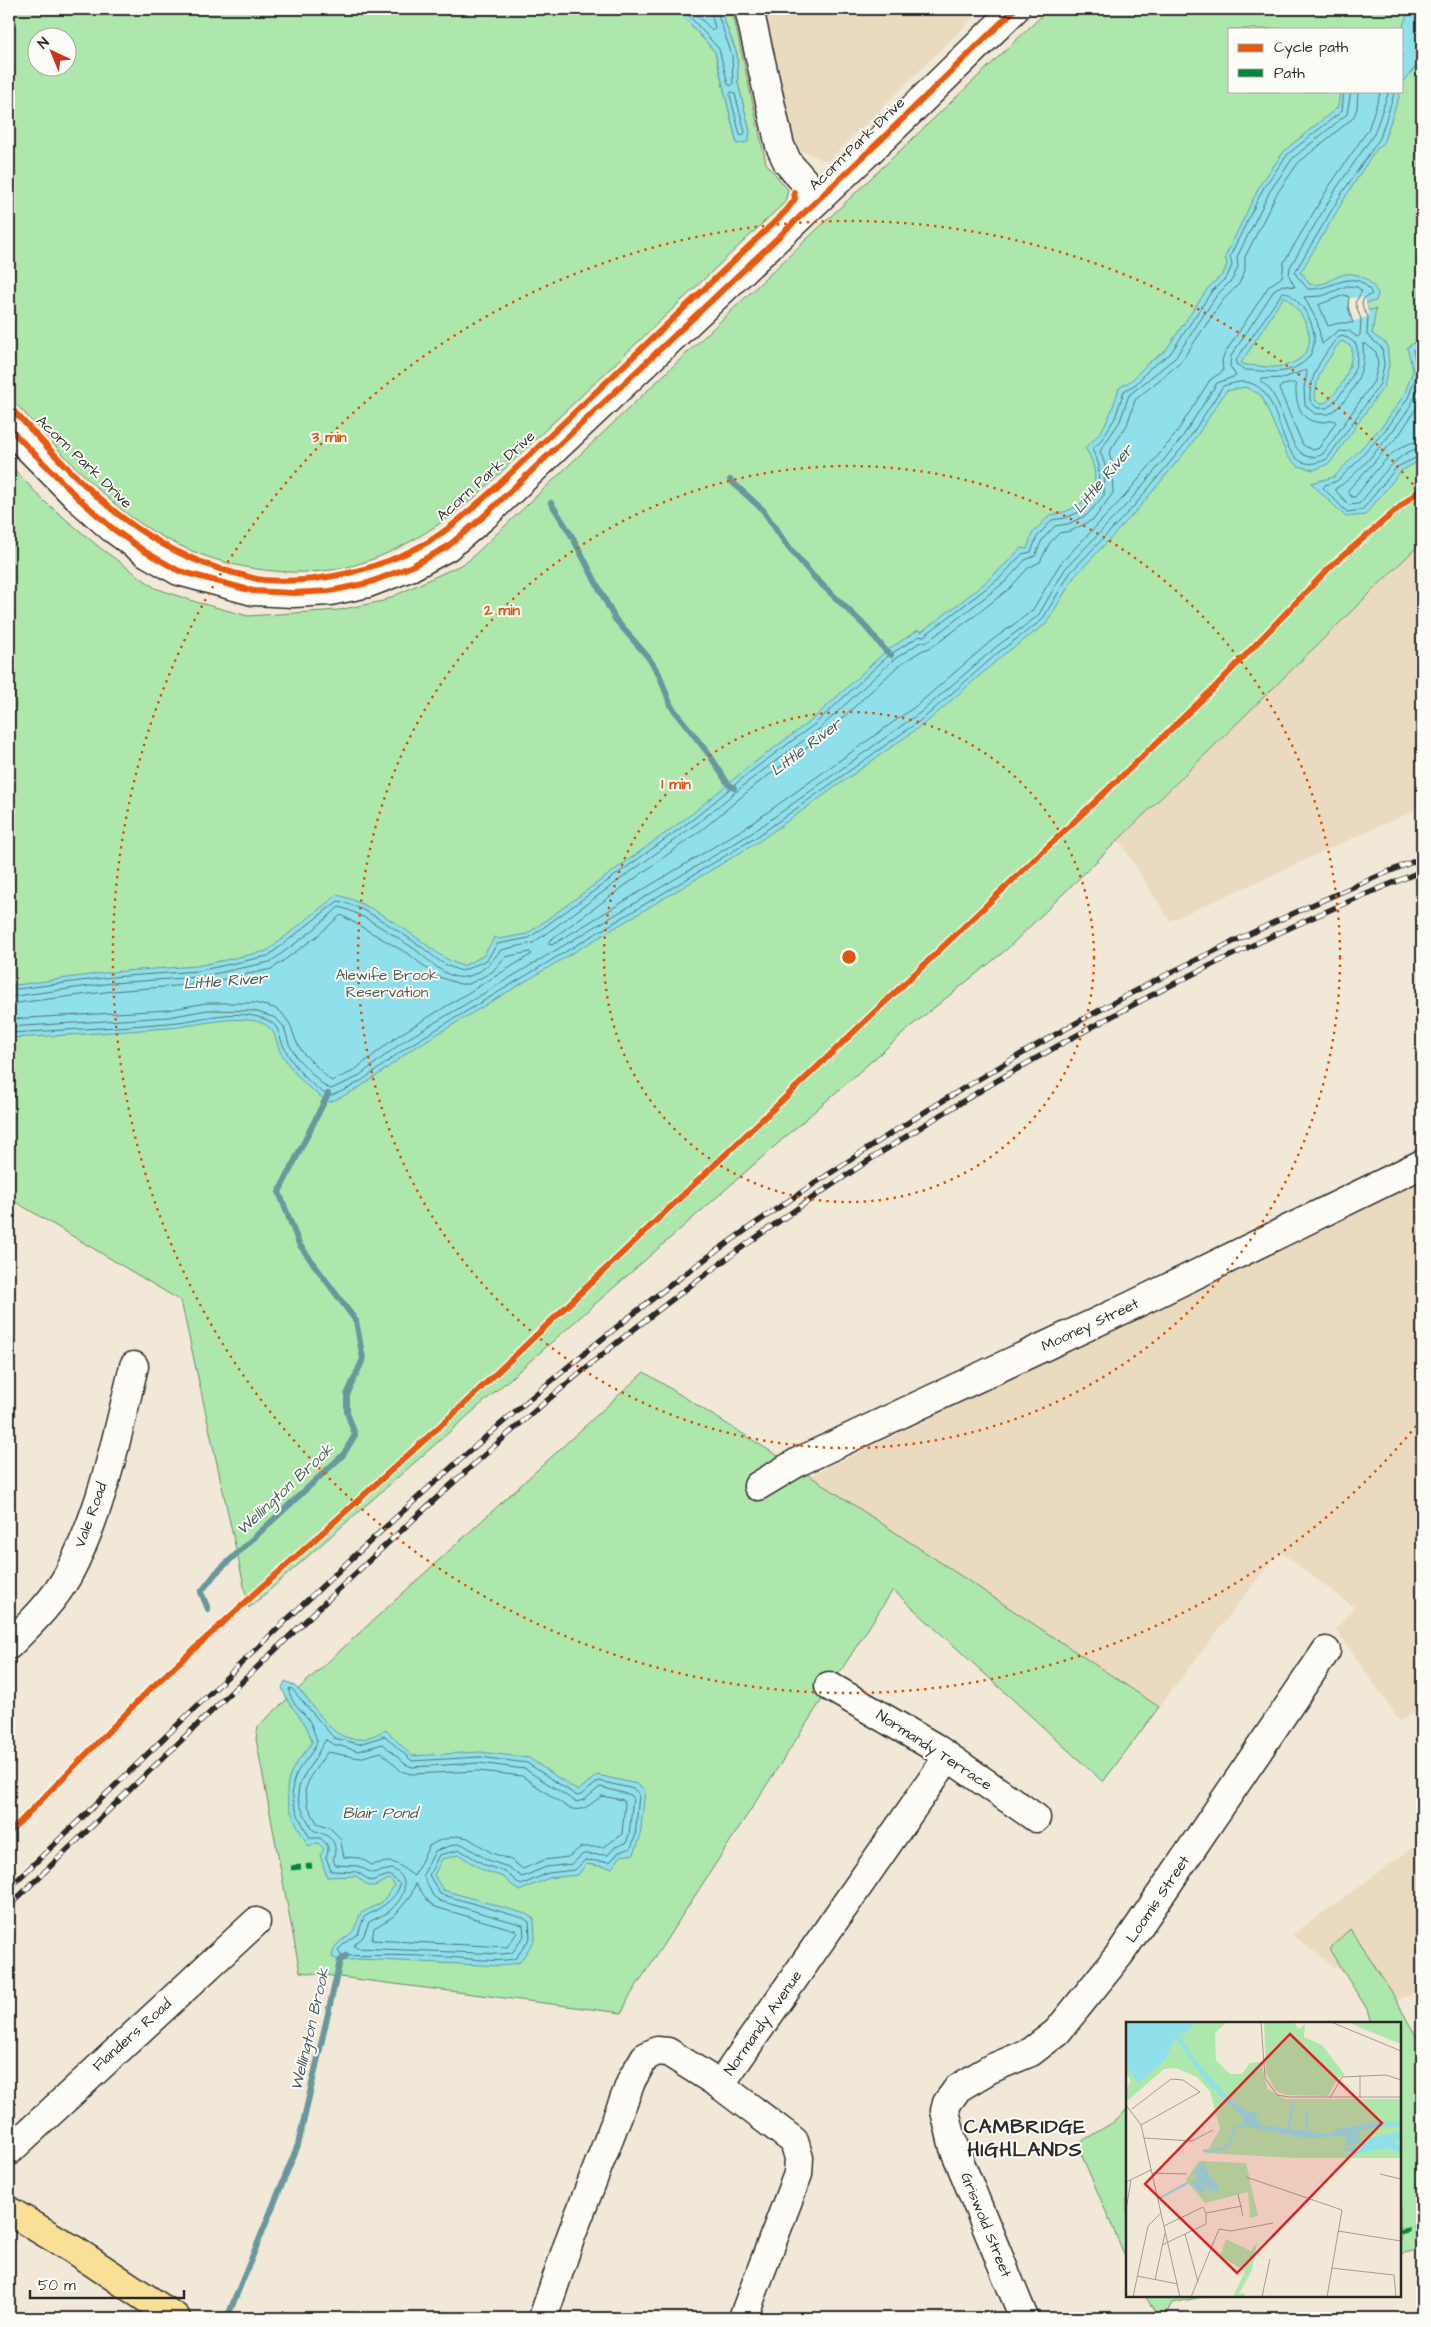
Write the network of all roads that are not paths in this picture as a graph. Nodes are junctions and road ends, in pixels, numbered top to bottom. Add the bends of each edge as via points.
1 (749, 9) edge
2 (1015, 9) edge
3 (819, 198) junction
4 (9, 428) edge
5 (1422, 1164) edge
6 (134, 1366) dead end
7 (758, 1486) dead end
8 (9, 1644) edge
9 (1326, 1652) dead end
10 (829, 1686) dead end
11 (948, 1756) junction
12 (1036, 1818) dead end
13 (256, 1922) dead end
14 (720, 2085) junction
15 (948, 2103) joint
16 (9, 2151) edge
17 (9, 2210) edge
18 (176, 2318) edge
19 (543, 2318) edge
20 (743, 2318) edge
21 (1024, 2318) edge

1 - 3 street via 780,146 788,163
2 - 3 street, Acorn Park Drive
3 - 4 street, Acorn Park Drive via 484,516 447,547 410,567 368,583 330,591 253,591 179,571 112,528
5 - 7 street, Mooney Street via 1133,1305 798,1462
6 - 8 street, Vale Road via 93,1519 67,1576 40,1615
9 - 15 street, Loomis Street via 1120,1954 1057,2032 1031,2052 990,2069 958,2088
10 - 11 street, Normandy Terrace
11 - 12 street, Normandy Terrace
11 - 14 street, Normandy Avenue
13 - 16 street, Flanders Road
14 - 19 street, Normandy Avenue via 668,2052 657,2051 645,2057 628,2088
14 - 20 street via 794,2141 799,2158 798,2174
15 - 21 street, Griswold Street via 945,2111 954,2148
17 - 18 main road

